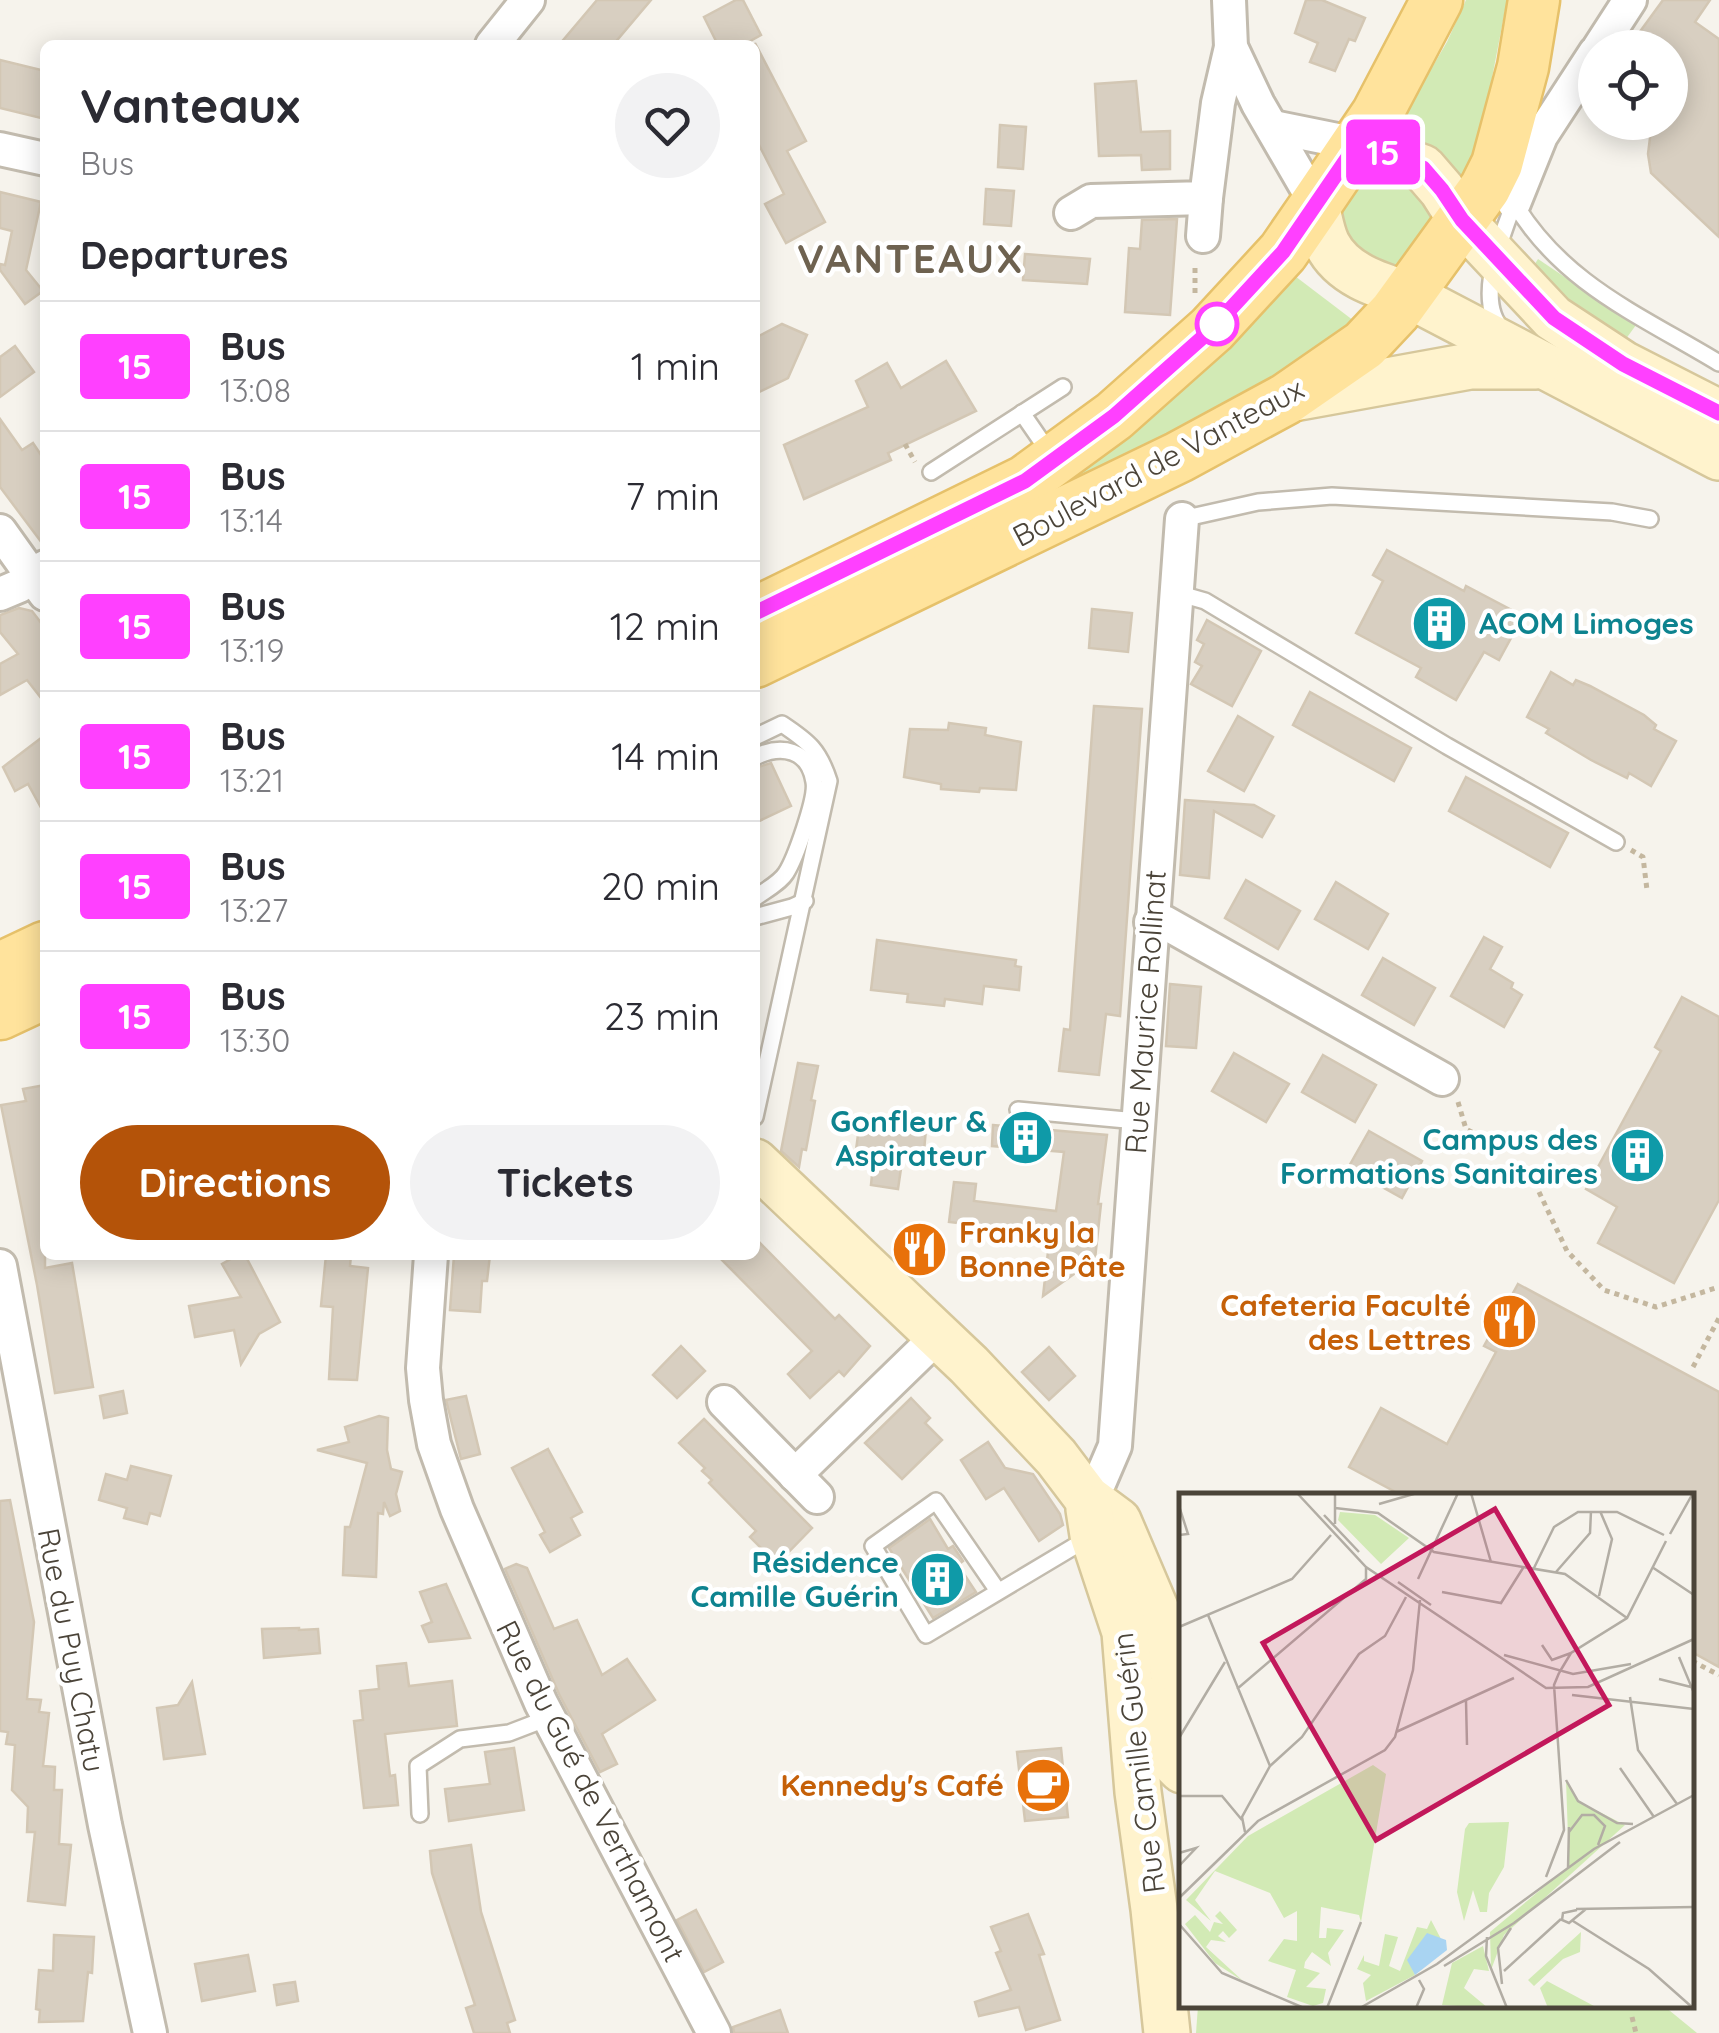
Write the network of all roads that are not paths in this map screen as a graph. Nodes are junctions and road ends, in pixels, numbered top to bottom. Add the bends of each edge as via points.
1 (528, 0) edge
2 (1229, 0) edge
3 (1438, 0) edge
4 (1534, 0) edge
5 (1630, 0) edge
6 (1610, 30) edge
7 (498, 40) edge
8 (1231, 47) junction
9 (1578, 80) edge
10 (1273, 127) junction
11 (1357, 144) junction
12 (0, 149) edge
13 (40, 159) edge
14 (1506, 184) junction
15 (1206, 198) junction
16 (1316, 204) junction
17 (1071, 213) dead end
18 (1462, 220) junction
19 (1204, 236) road end
20 (1496, 255) junction
21 (1407, 294) junction
22 (1719, 363) edge
23 (1542, 366) junction
24 (1062, 387) dead end
25 (1286, 399) junction
26 (1719, 413) edge
27 (1022, 414) junction
28 (1719, 457) edge
29 (1054, 460) junction
30 (931, 472) dead end
31 (1182, 519) joint
32 (1650, 519) dead end
33 (0, 530) edge
34 (40, 578) edge
35 (40, 579) edge
36 (1177, 593) junction
37 (0, 594) edge
38 (760, 610) edge
39 (760, 660) edge
40 (760, 735) edge
41 (760, 756) edge
42 (1616, 842) road end
43 (760, 894) edge
44 (805, 900) junction
45 (760, 916) edge
46 (1143, 921) junction
47 (40, 949) edge
48 (0, 968) edge
49 (40, 996) edge
50 (0, 1014) edge
51 (1442, 1078) road end
52 (760, 1095) edge
53 (1018, 1110) dead end
54 (1137, 1121) junction
55 (760, 1167) edge
56 (432, 1260) edge
57 (0, 1266) edge
58 (938, 1336) junction
59 (724, 1402) dead end
60 (1090, 1516) junction
61 (998, 1591) junction
62 (548, 1718) junction
63 (1166, 1763) edge
64 (420, 1814) dead end
65 (1179, 1928) edge
66 (150, 2033) edge
67 (714, 2033) edge
68 (1168, 2033) edge

1 - 7 street
2 - 8 street
3 - 11 main road, Boulevard de Vanteaux
4 - 14 main road, Boulevard de Vanteaux
5 - 6 street
8 - 10 street
8 - 15 street
9 - 14 street
10 - 11 street
10 - 16 street
11 - 16 main road, Boulevard de Vanteaux
11 - 18 main road via 1423,168
12 - 13 street
14 - 18 main road, Boulevard de Vanteaux
14 - 20 lane
14 - 22 lane via 1544,245 1578,278
15 - 17 street via 1090,201
15 - 19 street
16 - 21 main road via 1326,243 1345,267
16 - 29 main road, Boulevard de Vanteaux via 1283,252 1212,329
18 - 20 main road
18 - 21 main road, Boulevard de Vanteaux
20 - 23 lane via 1489,302 1498,325
20 - 26 main road via 1554,318 1623,364
21 - 23 main road
21 - 25 main road, Boulevard de Vanteaux via 1364,346
23 - 25 main road via 1470,366
23 - 28 main road
24 - 27 lane
25 - 39 main road, Boulevard de Vanteaux via 1108,494
27 - 29 lane
27 - 30 lane
29 - 38 main road, Boulevard de Vanteaux via 1025,481
31 - 32 lane via 1258,502 1332,496
31 - 36 street, Rue Maurice Rollinat
33 - 34 street
35 - 37 street
36 - 42 lane via 1204,601
36 - 46 street, Rue Maurice Rollinat
40 - 44 lane via 782,724 806,740 822,757 829,782
41 - 43 lane via 776,748 805,758 814,797 785,875
44 - 45 lane
44 - 52 lane
46 - 51 street via 1164,922
46 - 54 street, Rue Maurice Rollinat
47 - 48 main road
49 - 50 main road
53 - 54 lane
54 - 60 street, Rue Maurice Rollinat via 1115,1446
55 - 58 main road, Rue Camille Guérin
56 - 62 street, Rue du Gué de Verthamont via 424,1368 434,1444
57 - 66 street, Rue du Puy Chatu
58 - 59 street via 806,1486
58 - 60 main road, Rue Camille Guérin via 1016,1414
60 - 61 lane
60 - 63 main road, Rue Camille Guérin
60 - 63 main road, Rue Camille Guérin via 1118,1521 1167,1636
61 - 61 lane via 926,1635 873,1546 936,1501
62 - 64 lane via 509,1733 460,1739 418,1766
62 - 67 street, Rue du Gué de Verthamont
63 - 68 main road, Rue Camille Guérin via 1154,1909
65 - 68 main road, Rue Camille Guérin

